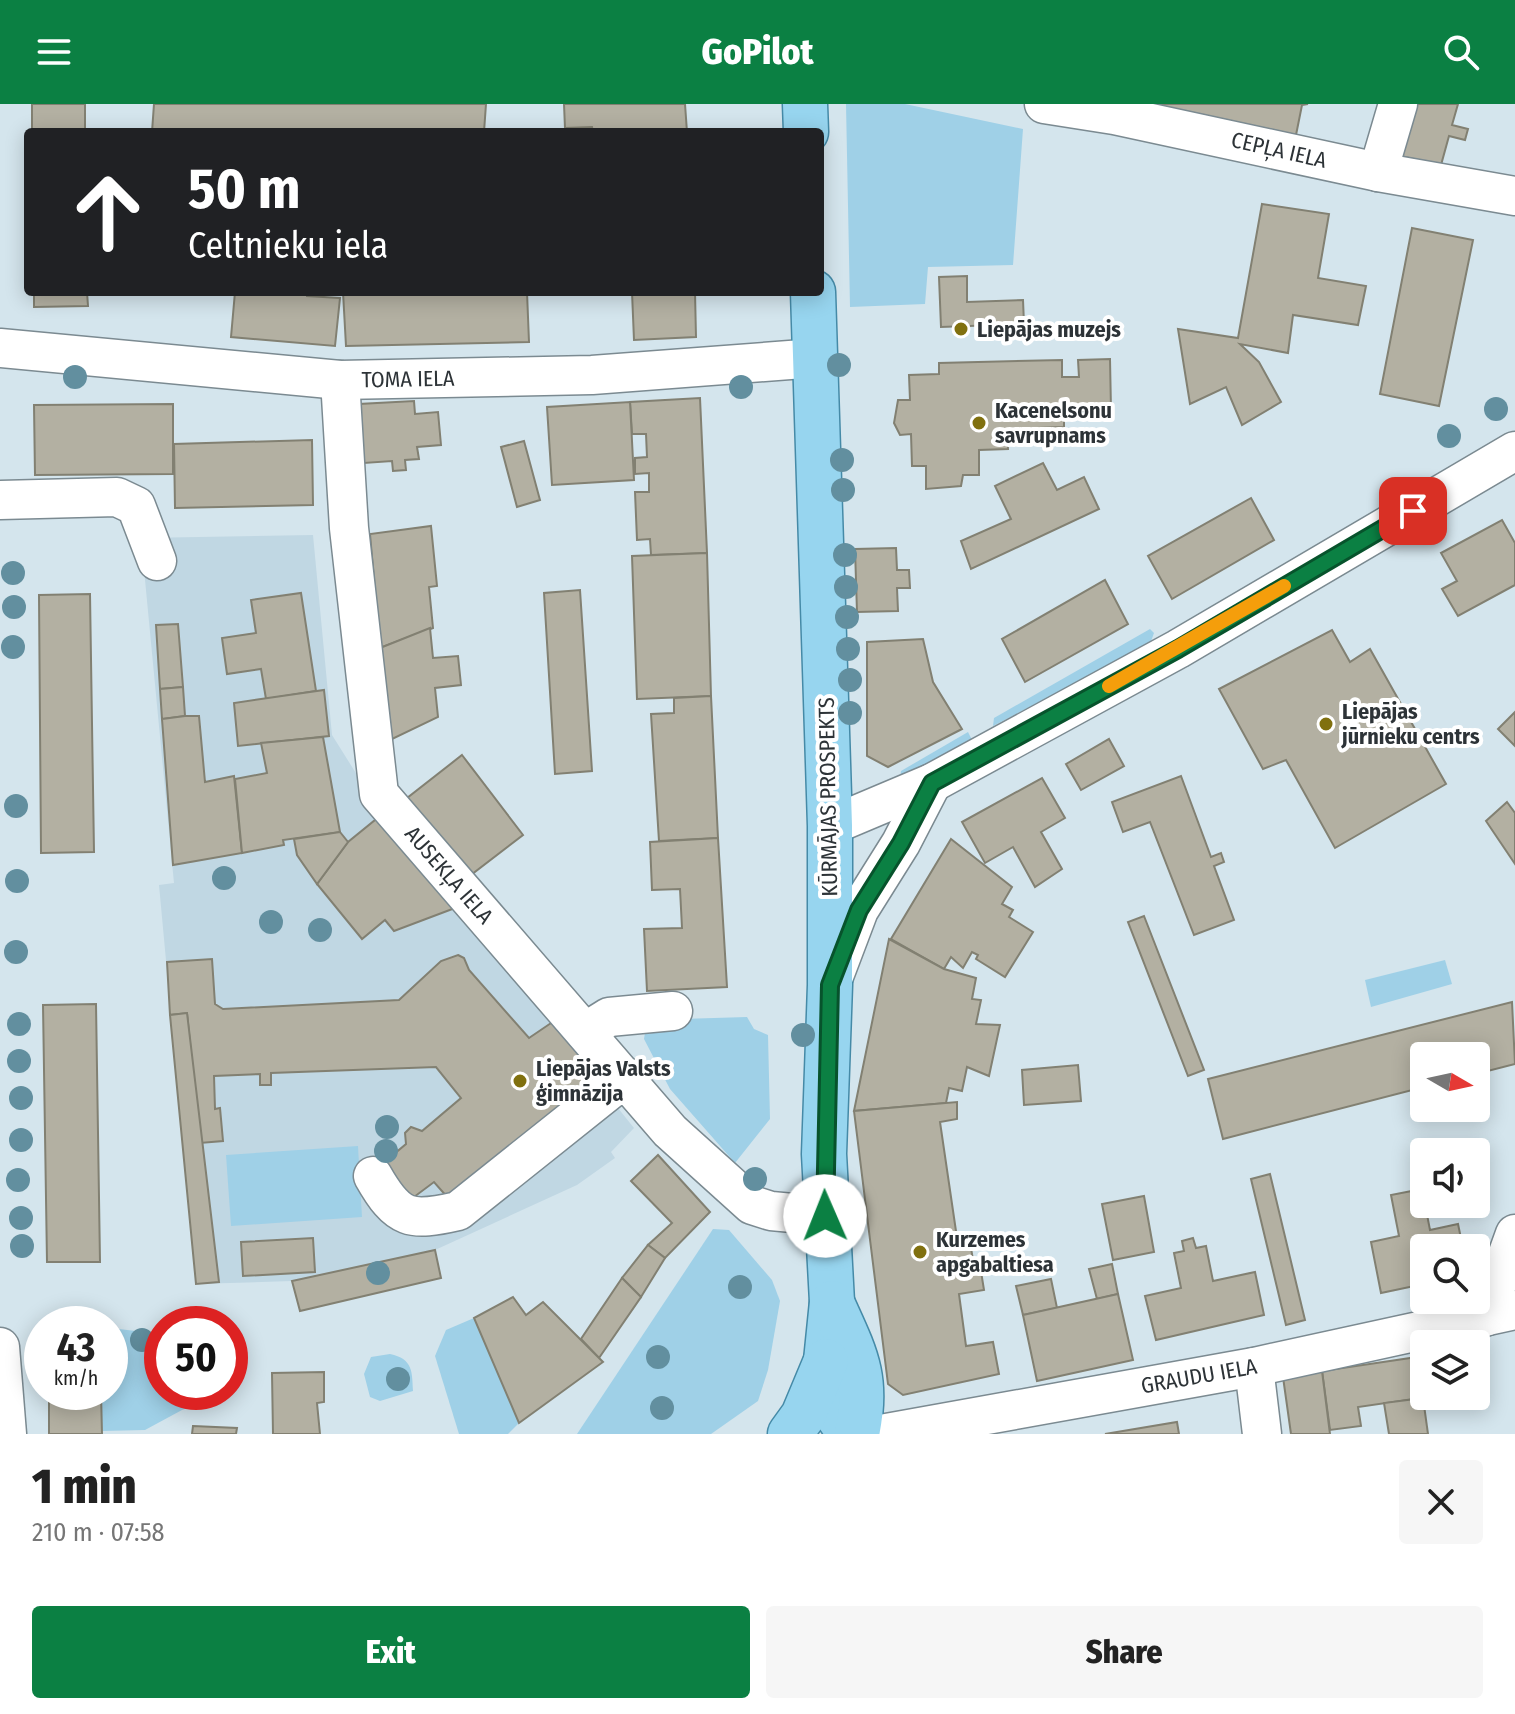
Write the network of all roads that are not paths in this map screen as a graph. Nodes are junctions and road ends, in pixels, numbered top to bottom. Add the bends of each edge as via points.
1 (805, 104) edge
2 (1044, 104) edge
3 (1398, 104) edge
4 (1115, 109) edge
5 (806, 128) edge
6 (1378, 172) junction
7 (1515, 196) edge
8 (813, 296) edge
9 (0, 348) edge
10 (816, 358) junction
11 (340, 380) junction
12 (1515, 451) edge
13 (0, 500) edge
14 (157, 561) dead end
15 (932, 783) junction
16 (830, 826) junction
17 (830, 985) junction
18 (673, 1011) dead end
19 (585, 1032) junction
20 (626, 1077) junction
21 (373, 1176) dead end
22 (825, 1216) junction
23 (1515, 1234) edge
24 (832, 1302) junction
25 (1500, 1313) edge
26 (0, 1347) edge
27 (826, 1361) junction
28 (1254, 1367) junction
29 (7, 1434) edge
30 (790, 1434) edge
31 (850, 1434) edge
32 (857, 1434) edge
33 (881, 1434) edge
34 (1262, 1434) edge

1 - 5 main road
2 - 4 street, CEPĻA IELA
3 - 6 street
4 - 6 street, CEPĻA IELA
6 - 7 street, CEPĻA IELA
8 - 10 main road, KŪRMĀJAS PROSPEKTS
9 - 11 street, TOMA IELA
10 - 11 street, TOMA IELA via 592,375
10 - 16 main road, KŪRMĀJAS PROSPEKTS
11 - 19 street, AUSEKĻA IELA via 349,528 379,794
12 - 15 street via 1178,649
13 - 14 street via 117,497 136,506
15 - 16 street
15 - 17 street via 859,910
16 - 17 main road, KŪRMĀJAS PROSPEKTS
17 - 22 main road, KŪRMĀJAS PROSPEKTS
18 - 19 street via 609,1017
19 - 20 street, AUSEKĻA IELA
20 - 21 street via 458,1211 424,1219 403,1215 387,1201
20 - 22 street, AUSEKĻA IELA via 670,1131 752,1205
22 - 24 main road, KŪRMĀJAS PROSPEKTS
23 - 25 street
24 - 27 main road, KŪRMĀJAS PROSPEKTS
24 - 32 main road, KŪRMĀJAS PROSPEKTS via 858,1360 863,1402
25 - 28 street, GRAUDU IELA
26 - 29 street
27 - 30 main road, KŪRMĀJAS PROSPEKTS
27 - 31 main road, KŪRMĀJAS PROSPEKTS via 833,1409
28 - 33 street, GRAUDU IELA
28 - 34 street

